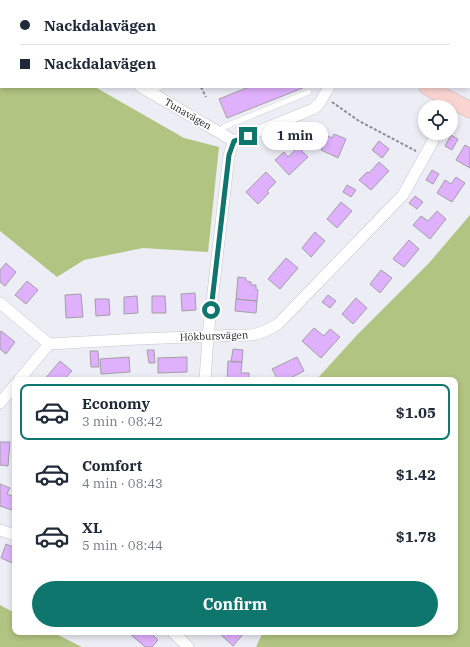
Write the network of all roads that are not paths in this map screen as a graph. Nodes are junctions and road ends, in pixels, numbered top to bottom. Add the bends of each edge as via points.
1 (146, 88) edge
2 (328, 88) edge
3 (429, 88) edge
4 (156, 90) edge
5 (309, 92) dead end
6 (470, 110) edge
7 (220, 133) junction
8 (234, 141) junction
9 (433, 141) dead end
10 (0, 303) edge
11 (208, 336) junction
12 (49, 344) junction
13 (22, 377) edge
14 (205, 377) edge
15 (12, 389) edge
16 (0, 403) edge
17 (0, 530) edge
18 (12, 534) edge
19 (177, 635) edge
20 (188, 647) edge

1 - 4 street, Tunavägen
2 - 8 street via 313,109
3 - 6 main road
4 - 7 street, Tunavägen
5 - 7 lane via 224,127
7 - 8 street, Tunavägen
8 - 11 street via 229,155
9 - 11 street, Hökbursvägen via 403,195 278,324 259,334 248,336
10 - 12 street
11 - 12 street, Hökbursvägen
11 - 14 street
12 - 13 street
15 - 16 street
17 - 18 street
19 - 20 street

